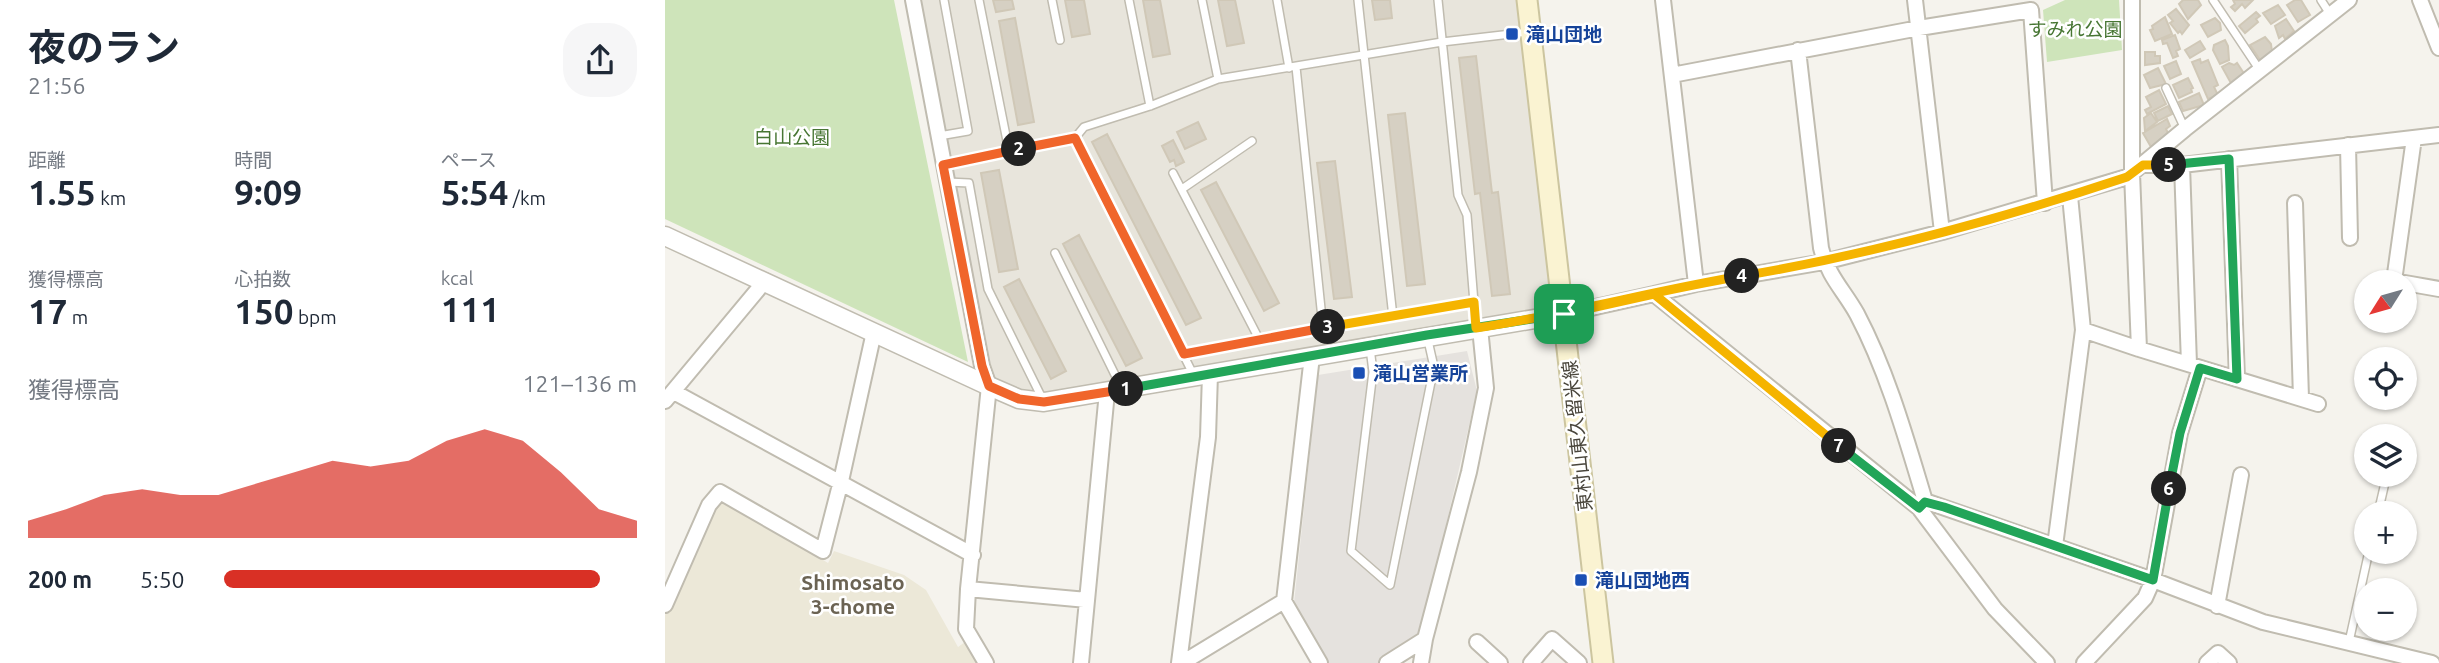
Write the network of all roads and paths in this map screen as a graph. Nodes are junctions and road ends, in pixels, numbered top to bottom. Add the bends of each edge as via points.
1 (913, 0) edge
2 (944, 0) edge
3 (979, 0) edge
4 (1052, 0) edge
5 (1129, 0) edge
6 (1202, 0) edge
7 (1277, 0) edge
8 (1358, 0) edge
9 (1438, 0) edge
10 (1527, 0) edge
11 (1663, 0) edge
12 (1915, 0) edge
13 (2132, 0) edge
14 (2213, 0) edge
15 (2321, 0) edge
16 (2349, 0) edge
17 (2420, 0) edge
18 (2330, 15) junction
19 (1919, 28) junction
20 (1530, 31) junction
21 (1060, 40) dead end
22 (1442, 42) junction
23 (2439, 48) edge
24 (1798, 50) junction
25 (1364, 56) junction
26 (1293, 68) junction
27 (2259, 69) junction
28 (1672, 75) junction
29 (1218, 79) junction
30 (2166, 88) dead end
31 (1150, 106) junction
32 (2185, 129) junction
33 (2439, 135) edge
34 (938, 137) junction
35 (1075, 138) junction
36 (2414, 138) junction
37 (1252, 141) dead end
38 (2348, 145) junction
39 (1009, 150) junction
40 (2229, 159) junction
41 (943, 165) junction
42 (2182, 165) junction
43 (2137, 169) junction
44 (1173, 173) dead end
45 (946, 182) junction
46 (1181, 189) junction
47 (2070, 196) junction
48 (2045, 203) junction
49 (2295, 203) dead end
50 (1942, 233) junction
51 (665, 236) edge
52 (2350, 238) dead end
53 (1055, 253) dead end
54 (1824, 262) junction
55 (2396, 270) edge
56 (765, 281) junction
57 (1696, 284) junction
58 (2417, 285) edge
59 (2439, 289) edge
60 (1654, 294) junction
61 (1474, 302) junction
62 (1564, 314) junction
63 (1393, 317) junction
64 (1323, 328) junction
65 (1478, 328) junction
66 (2083, 330) junction
67 (874, 332) junction
68 (1427, 335) junction
69 (1259, 339) junction
70 (1370, 346) junction
71 (2139, 349) junction
72 (1184, 354) junction
73 (1312, 356) junction
74 (2194, 366) junction
75 (1202, 375) junction
76 (2237, 379) junction
77 (989, 386) junction
78 (1115, 391) junction
79 (670, 397) edge
80 (2301, 398) junction
81 (1044, 402) junction
82 (2318, 404) dead end
83 (2241, 475) dead end
84 (841, 481) junction
85 (1922, 505) junction
86 (2055, 546) junction
87 (973, 555) junction
88 (2366, 564) edge
89 (2153, 580) junction
90 (968, 589) junction
91 (1087, 600) junction
92 (1284, 601) junction
93 (665, 605) edge
94 (2217, 606) junction
95 (1425, 639) junction
96 (1476, 642) dead end
97 (2349, 642) junction
98 (2040, 661) edge
99 (986, 663) edge
100 (1081, 663) edge
101 (1180, 663) edge
102 (1320, 663) edge
103 (1387, 663) edge
104 (1421, 663) edge
105 (1500, 663) edge
106 (1531, 663) edge
107 (1579, 663) edge
108 (1603, 663) edge
109 (2084, 663) edge
110 (2207, 663) edge
111 (2229, 663) edge
112 (2432, 663) edge

1 - 34 street
2 - 34 lane via 968,131
3 - 39 lane
4 - 21 lane
5 - 31 lane
6 - 29 lane
7 - 26 lane
8 - 25 lane
9 - 22 lane
10 - 20 main road, 東村山東久留米線
11 - 28 street
12 - 19 street
13 - 43 street
14 - 27 lane
15 - 18 lane
16 - 18 street
17 - 23 street
18 - 27 street
19 - 24 street
19 - 48 street via 2031,10
19 - 50 street
20 - 22 lane
20 - 62 main road, 東村山東久留米線
22 - 25 lane
22 - 61 lane via 1458,195 1467,215
24 - 28 street
24 - 54 street
25 - 26 lane
25 - 63 lane
26 - 29 lane
26 - 64 lane
27 - 32 street
28 - 57 street
29 - 31 lane
30 - 32 lane
31 - 35 lane via 1084,127
32 - 43 street
33 - 36 street
34 - 41 street
35 - 39 lane
35 - 72 lane
36 - 38 street
36 - 55 street
37 - 46 lane
38 - 40 street
38 - 52 street
39 - 41 lane
40 - 42 street
40 - 76 street
41 - 45 street
42 - 43 street
42 - 74 street
43 - 47 street via 2127,177
43 - 71 street
44 - 46 lane
45 - 77 street
45 - 81 lane via 969,184 988,289
46 - 69 lane
47 - 48 street
47 - 66 street
48 - 50 street
49 - 80 street
50 - 54 street
51 - 56 street
53 - 78 lane
54 - 57 street
54 - 85 street via 1857,314 1892,391
56 - 67 street
56 - 79 street
57 - 60 street
58 - 59 street
60 - 62 street
60 - 85 street
61 - 63 lane
61 - 65 lane
62 - 65 street
62 - 108 main road, 東村山東久留米線
63 - 64 lane
64 - 69 lane
65 - 68 street
65 - 95 street via 1486,388
66 - 71 street
66 - 86 street
67 - 77 street
67 - 84 street
68 - 70 street
68 - 70 lane via 1434,367 1390,585 1351,551 1373,372
69 - 72 lane
70 - 73 street
71 - 74 street
72 - 75 lane
73 - 75 street
73 - 92 street
74 - 76 street
74 - 89 street
75 - 78 street
75 - 101 street via 1207,437
76 - 80 street
77 - 81 street via 1019,399
77 - 87 street
78 - 81 street
78 - 91 street
79 - 84 street
80 - 82 street
83 - 94 street
84 - 87 street
84 - 93 street via 823,551 720,492 709,505
85 - 86 street
85 - 98 street via 1995,609
86 - 89 street
87 - 90 street
88 - 97 lane
89 - 94 street
89 - 109 street via 2145,598
90 - 91 street
90 - 99 street via 966,629
91 - 100 street
92 - 101 street
92 - 102 street
94 - 97 street
95 - 103 street
95 - 104 street
96 - 105 street
97 - 112 street
106 - 107 street via 1552,639
110 - 111 street via 2218,653

